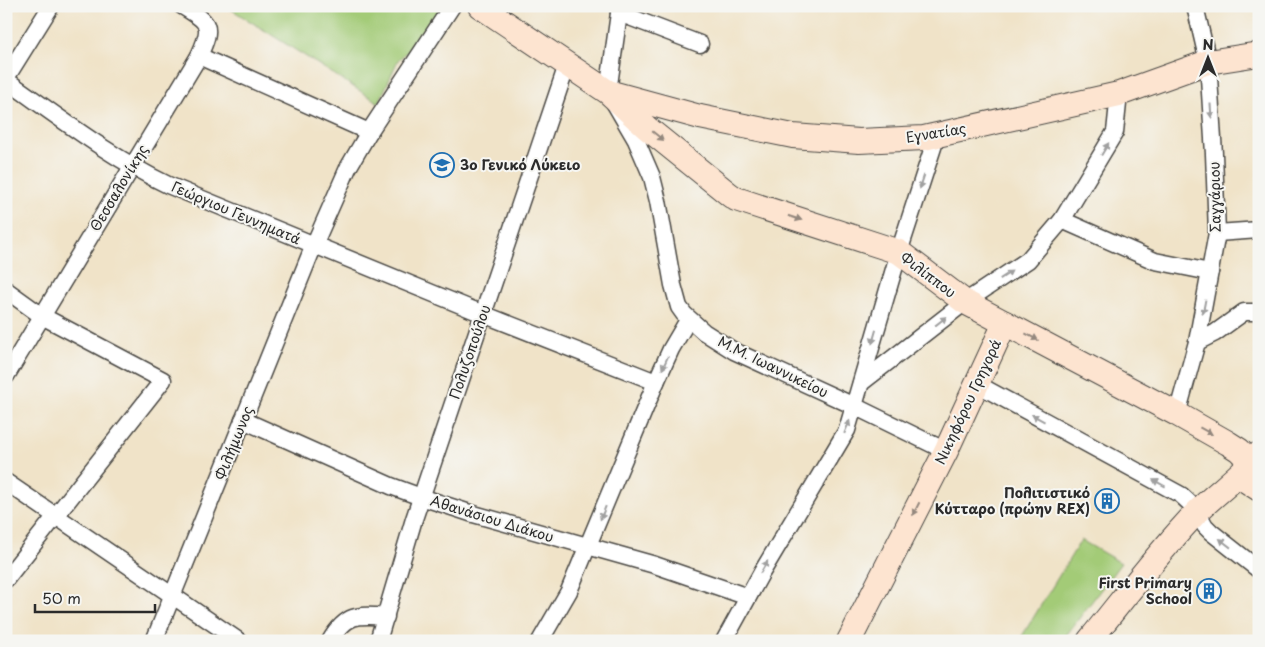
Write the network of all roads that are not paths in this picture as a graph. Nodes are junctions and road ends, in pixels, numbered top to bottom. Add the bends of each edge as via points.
1 (51, 6) edge
2 (182, 6) edge
3 (452, 6) edge
4 (480, 6) edge
5 (1195, 6) edge
6 (620, 10) edge
7 (509, 14) edge
8 (700, 44) dead end
9 (1259, 54) edge
10 (199, 56) junction
11 (1208, 62) junction
12 (567, 65) junction
13 (6, 79) edge
14 (608, 92) junction
15 (1119, 94) junction
16 (369, 132) junction
17 (937, 135) junction
18 (132, 166) junction
19 (1062, 220) junction
20 (1259, 230) edge
21 (1217, 233) junction
22 (314, 245) junction
23 (898, 252) junction
24 (1210, 272) junction
25 (6, 290) edge
26 (965, 302) junction
27 (1259, 312) edge
28 (483, 314) junction
29 (42, 316) junction
30 (688, 320) junction
31 (1005, 323) junction
32 (1197, 342) junction
33 (6, 376) edge
34 (656, 382) junction
35 (861, 383) junction
36 (977, 384) junction
37 (855, 403) junction
38 (1177, 414) junction
39 (243, 420) junction
40 (947, 447) junction
41 (1250, 464) edge
42 (6, 482) edge
43 (1259, 489) edge
44 (421, 497) junction
45 (1197, 512) junction
46 (56, 516) junction
47 (588, 548) junction
48 (1259, 570) edge
49 (6, 579) edge
50 (173, 596) junction
51 (748, 597) junction
52 (386, 617) junction
53 (154, 641) edge
54 (239, 641) edge
55 (330, 641) edge
56 (378, 641) edge
57 (540, 641) edge
58 (724, 641) edge
59 (849, 641) edge
60 (1089, 641) edge

1 - 13 street
2 - 10 street, Θεσσαλονίκης via 207,26 208,35
3 - 16 street, Φιλήμωνος
4 - 7 street
5 - 11 street, Σαγγάριου
6 - 8 street
6 - 14 street
7 - 12 street
9 - 11 street, Εγνατίας
10 - 16 street
10 - 18 street, Θεσσαλονίκης
11 - 15 street, Εγνατίας
11 -> 21 street, Σαγγάριου
12 - 14 street
12 - 28 street, Πολυζοπούλου
13 - 18 street, Γεώργιου Γεννηματά via 84,136
14 - 17 street, Εγνατίας via 700,117 794,136 859,141
14 -> 23 street, Φιλίππου via 736,199
14 - 30 street, Μ.Μ. Ιωαννικείου via 645,159 658,201 676,294 681,311
15 - 17 street, Εγνατίας
19 -> 15 street via 1116,130
16 - 22 street, Φιλήμωνος via 348,168
17 -> 23 street
18 - 22 street, Γεώργιου Γεννηματά via 178,190
18 - 29 street, Θεσσαλονίκης
19 - 24 street via 1155,261
26 -> 19 street via 1028,260
20 - 21 street
21 - 24 street, Σαγγάριου
22 - 28 street, Γεώργιου Γεννηματά
22 - 39 street, Φιλήμωνος
23 - 26 street, Φιλίππου
23 -> 35 street
24 -> 32 street, Σαγγάριου
25 - 29 street
26 - 31 street, Φιλίππου
35 -> 26 street
27 - 32 street via 1244,312
28 - 34 street, Γεώργιου Γεννηματά
28 - 44 street, Πολυζοπούλου
29 - 33 street, Θεσσαλονίκης
29 - 46 street via 163,380
30 -> 34 street
30 - 37 street, Μ.Μ. Ιωαννικείου via 734,351
31 - 36 street, Νικηφόρου Γρηγορά
31 -> 38 street, Φιλίππου
32 - 38 street, Σαγγάριου
34 -> 47 street
35 - 37 street
36 - 40 street, Νικηφόρου Γρηγορά
45 -> 36 street via 1174,492
37 - 40 street, Μ.Μ. Ιωαννικείου
51 -> 37 street via 847,430
38 -> 41 street, Φιλίππου via 1233,447
39 - 44 street, Αθανάσιου Διάκου
39 - 50 street, Φιλήμωνος
40 -> 59 street, Νικηφόρου Γρηγορά
41 - 43 street, Φιλίππου
41 - 45 street
42 - 46 street
44 - 47 street, Αθανάσιου Διάκου
44 - 52 street, Πολυζοπούλου
48 -> 45 street via 1211,532
45 - 60 street via 1155,558
46 - 49 street
46 - 50 street
47 - 51 street, Αθανάσιου Διάκου via 655,565
47 - 57 street via 561,607
50 - 53 street, Φιλήμωνος
50 - 54 street
51 - 58 street
52 - 55 street via 355,616 340,626
52 - 56 street, Πολυζοπούλου

